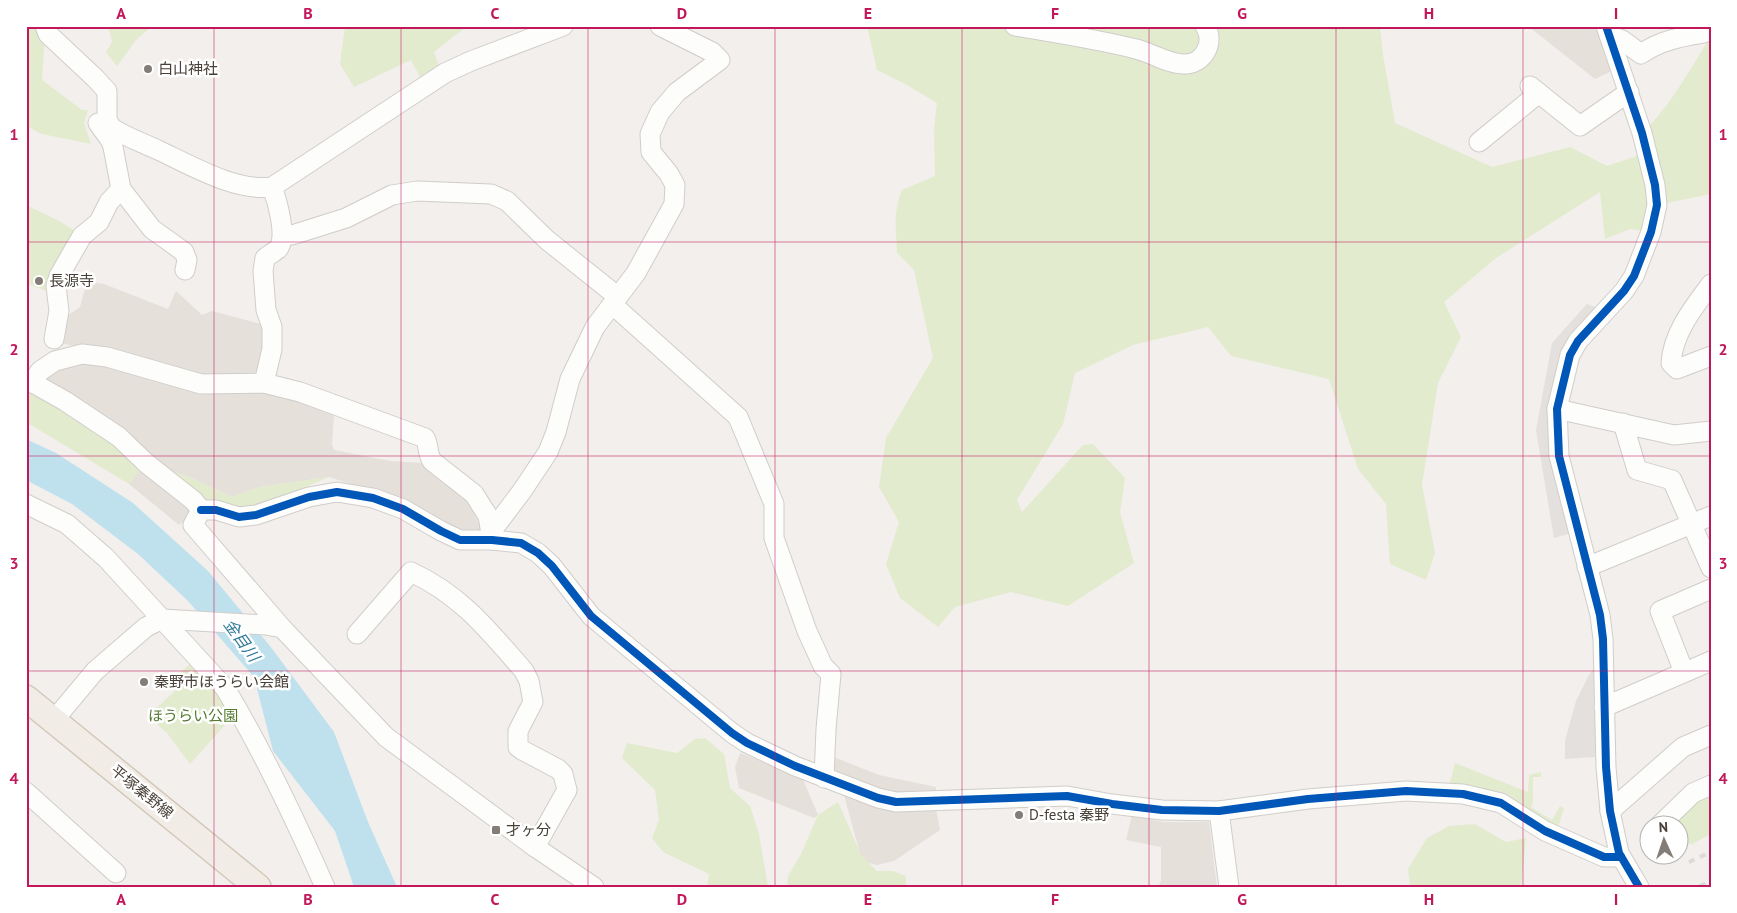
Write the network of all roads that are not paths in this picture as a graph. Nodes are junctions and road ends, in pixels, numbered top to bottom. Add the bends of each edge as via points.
1 (45, 26) edge
2 (563, 26) edge
3 (660, 26) edge
4 (1015, 26) edge
5 (1205, 26) edge
6 (1709, 26) edge
7 (1607, 31) edge
8 (1629, 92) junction
9 (107, 108) junction
10 (1479, 142) dead end
11 (272, 187) junction
12 (121, 189) junction
13 (283, 234) junction
14 (185, 270) dead end
15 (1711, 284) edge
16 (615, 301) junction
17 (54, 339) dead end
18 (1711, 356) edge
19 (29, 381) edge
20 (264, 383) junction
21 (1557, 409) junction
22 (1623, 423) junction
23 (1711, 431) edge
24 (26, 504) edge
25 (201, 510) junction
26 (1711, 516) edge
27 (1692, 524) junction
28 (491, 536) junction
29 (1588, 567) junction
30 (1711, 568) edge
31 (1711, 589) edge
32 (168, 619) junction
33 (274, 627) junction
34 (357, 634) dead end
35 (1711, 661) edge
36 (1684, 672) junction
37 (26, 698) edge
38 (1604, 707) junction
39 (54, 720) junction
40 (1711, 734) edge
41 (824, 778) junction
42 (1711, 785) edge
43 (26, 792) edge
44 (1219, 811) junction
45 (1610, 811) junction
46 (1669, 816) edge
47 (535, 847) junction
48 (1621, 858) junction
49 (116, 873) dead end
50 (258, 887) edge
51 (325, 887) edge
52 (594, 887) edge
53 (1229, 887) edge
54 (1639, 887) edge

1 - 9 street via 48,34 107,91
2 - 11 street via 445,74
3 - 16 street via 712,52 720,60 677,92 660,112 650,134 651,152 675,185 674,204 636,273
4 - 5 street via 1137,49 1184,64 1199,60 1206,52 1210,38
6 - 7 street via 1704,33 1670,39 1641,54
7 - 8 street
8 - 10 street via 1580,126 1534,89
8 - 21 street via 1655,185 1657,205 1651,232 1634,276 1578,341 1570,355
9 - 11 street via 108,124 117,132 208,174 252,188
9 - 12 street via 97,112 96,119 111,140
11 - 13 street
12 - 14 street via 152,229 184,252 187,260
12 - 17 street via 109,202 99,222 82,236 59,276 56,286 59,311
13 - 16 street via 292,235 346,218 392,195 417,191 491,194 507,201 547,240 612,292
13 - 20 street via 278,249 265,258 263,271 266,310 272,327 272,349
15 - 18 street via 1685,320 1672,351 1671,363 1677,369
16 - 28 street via 595,327 570,379 548,452
16 - 41 street via 738,416 774,504 774,538 807,631 823,666 831,674
19 - 20 street via 56,361 82,354 108,357 200,384
19 - 25 street via 119,437
20 - 28 street via 300,392 425,438 432,461 474,494 488,516
21 - 22 street
21 - 29 street via 1559,456
22 - 23 street via 1674,435
22 - 27 street via 1637,470 1672,480
24 - 32 street via 68,524
25 - 28 street via 216,510 239,517 256,515 308,497 337,492 373,498 403,509 460,540
25 - 33 street via 193,525
26 - 27 street
27 - 29 street
27 - 30 street
28 - 41 street via 521,543 538,553 591,616 732,733 777,758
29 - 38 street via 1603,639
31 - 36 street via 1660,611
32 - 33 street
32 - 39 street via 146,627 95,671
32 - 51 street via 230,696 272,774
33 - 47 street via 386,737
34 - 47 street via 411,572 454,597 524,671 533,702 518,731 518,747 558,769 563,774 567,790
35 - 36 street
36 - 38 street
37 - 39 main road, 平塚秦野線
38 - 45 street
39 - 50 main road, 平塚秦野線
40 - 45 street via 1683,747
41 - 44 street via 896,802 1067,796 1162,810
42 - 46 street via 1693,793
43 - 49 street
44 - 48 street via 1406,791 1464,794 1500,803 1545,831 1604,857
44 - 53 street
45 - 48 street
47 - 52 street
48 - 54 street

